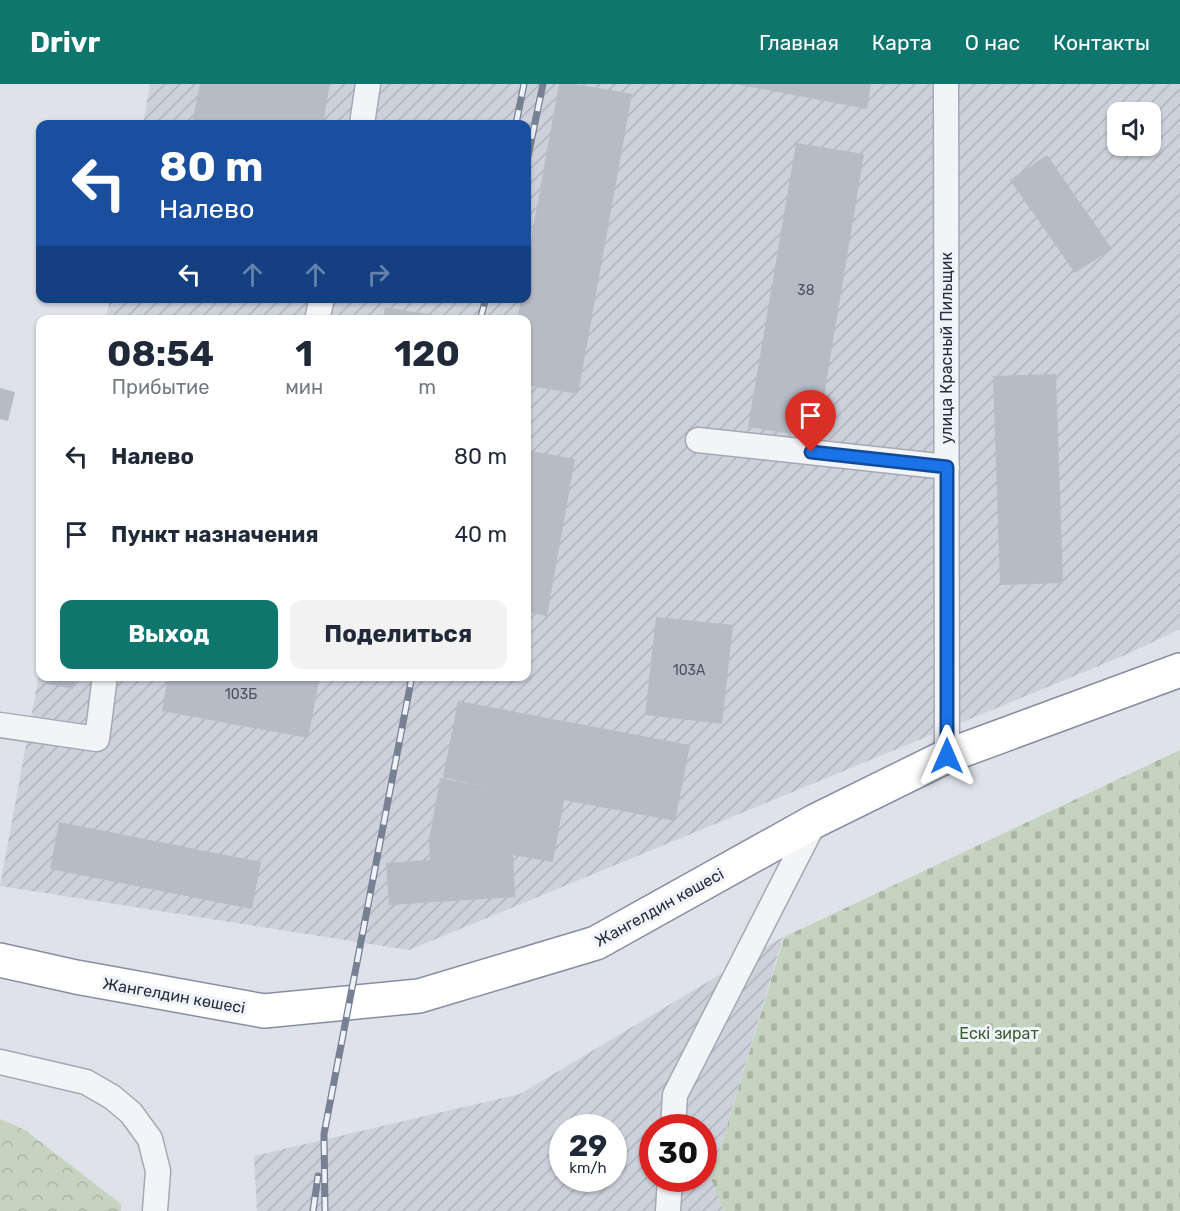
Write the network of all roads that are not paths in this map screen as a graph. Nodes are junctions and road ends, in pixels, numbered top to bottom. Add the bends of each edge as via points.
1 (368, 84) edge
2 (946, 84) edge
3 (363, 120) edge
4 (698, 440) dead end
5 (947, 467) junction
6 (1180, 669) edge
7 (104, 681) edge
8 (0, 725) edge
9 (947, 756) junction
10 (815, 821) junction
11 (0, 960) edge
12 (0, 1062) edge
13 (674, 1114) edge
14 (669, 1192) edge
15 (155, 1211) edge
16 (668, 1211) edge

1 - 3 street
2 - 5 street, улица Красный Пильщик
4 - 5 street
5 - 9 street, улица Красный Пильщик
6 - 9 highway, Жангелдин көшесі
7 - 8 street via 97,739
9 - 10 highway, Жангелдин көшесі
10 - 11 highway, Жангелдин көшесі via 596,943 419,996 264,1011
10 - 13 street via 675,1095
12 - 15 street via 86,1082 130,1113 150,1139 158,1171
14 - 16 street

